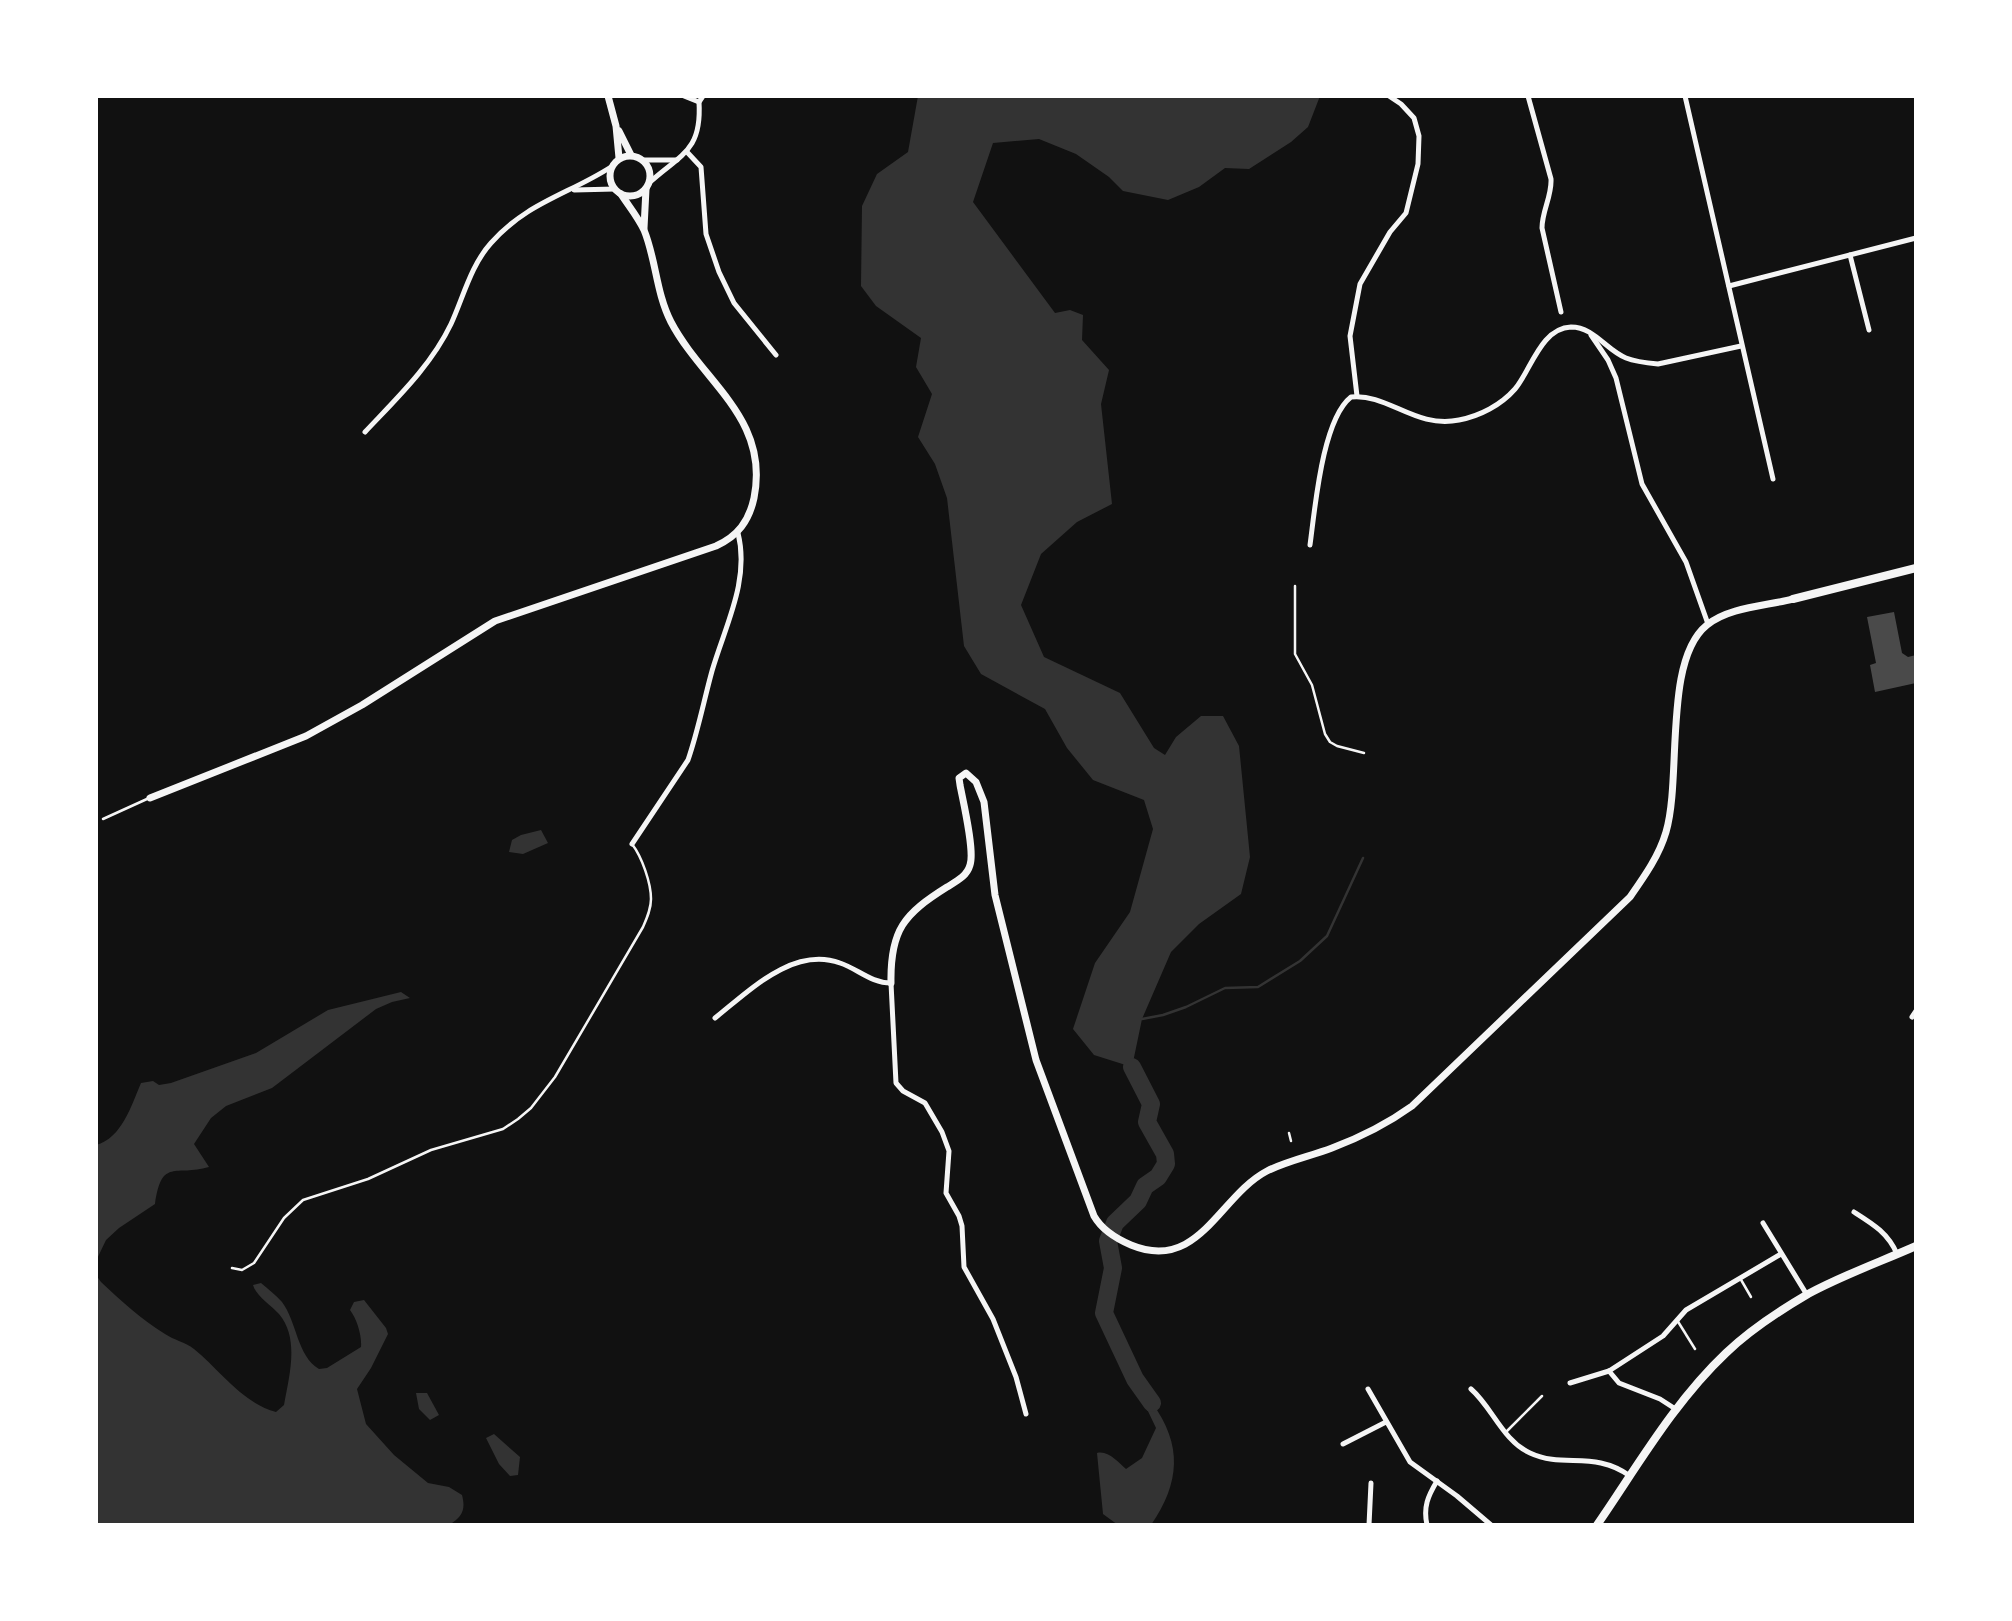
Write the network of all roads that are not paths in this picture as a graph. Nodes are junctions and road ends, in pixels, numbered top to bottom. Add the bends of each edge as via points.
1 (608, 96) edge
2 (684, 96) edge
3 (1389, 96) edge
4 (1528, 96) edge
5 (1685, 96) edge
6 (701, 99) edge
7 (616, 126) junction
8 (687, 152) junction
9 (631, 155) junction
10 (619, 158) junction
11 (643, 160) junction
12 (677, 160) junction
13 (611, 167) junction
14 (647, 186) junction
15 (571, 190) junction
16 (618, 192) junction
17 (643, 229) junction
18 (1916, 238) edge
19 (1850, 255) junction
20 (1729, 286) junction
21 (1561, 312) dead end
22 (1869, 330) dead end
23 (1589, 332) junction
24 (1741, 346) junction
25 (776, 355) dead end
26 (1357, 396) junction
27 (365, 432) dead end
28 (1773, 479) dead end
29 (738, 533) junction
30 (1310, 545) dead end
31 (1916, 568) edge
32 (1295, 586) dead end
33 (1793, 599) joint
34 (1708, 624) junction
35 (1364, 753) dead end
36 (150, 798) joint
37 (103, 819) dead end
38 (632, 844) joint
39 (891, 983) junction
40 (715, 1018) dead end
41 (1289, 1133) dead end
42 (1291, 1141) dead end
43 (1854, 1212) dead end
44 (1763, 1223) dead end
45 (1916, 1246) edge
46 (1781, 1254) junction
47 (1897, 1254) junction
48 (232, 1268) dead end
49 (1740, 1278) junction
50 (1807, 1295) junction
51 (1751, 1297) dead end
52 (1677, 1320) junction
53 (1695, 1349) dead end
54 (1609, 1371) junction
55 (1570, 1383) dead end
56 (1368, 1389) dead end
57 (1471, 1389) dead end
58 (1542, 1396) dead end
59 (1677, 1410) junction
60 (1026, 1414) dead end
61 (1386, 1422) junction
62 (1506, 1432) junction
63 (1343, 1444) dead end
64 (1630, 1476) junction
65 (1437, 1481) junction
66 (1371, 1483) dead end
67 (1369, 1525) edge
68 (1427, 1525) edge
69 (1492, 1525) edge
70 (1597, 1525) edge

1 - 7 street
2 - 6 street
3 - 26 street via 1415,118 1418,164 1406,213 1360,284 1350,336
4 - 21 street via 1551,179 1542,228
5 - 20 street
6 - 8 street via 699,126
7 - 9 street
7 - 10 street
8 - 12 street
8 - 25 street via 701,167 706,234 719,272 734,303
9 - 10 street
9 - 11 street
10 - 13 street
11 - 12 street
11 - 14 street via 650,170
12 - 14 street
13 - 15 street
13 - 16 street via 610,179
14 - 16 street via 634,196
14 - 17 street
15 - 16 street
15 - 27 street via 541,202 489,244 436,350
16 - 17 street
17 - 29 street via 669,318 749,433 756,482 749,515
18 - 19 street
19 - 20 street
19 - 22 street
20 - 24 street
23 - 24 street via 1627,358 1658,364
23 - 26 street via 1574,327 1557,331 1513,390 1490,409 1460,420 1420,419
23 - 34 street via 1616,378 1642,484 1686,562
24 - 28 street
26 - 30 street via 1341,406 1321,467
29 - 36 street via 716,546 495,621 306,736
29 - 38 street via 741,562 736,602 688,760
31 - 33 main road
32 - 35 lane via 1296,654 1312,685 1325,734 1337,746
33 - 34 street
34 - 39 street via 1696,635 1683,667 1666,833 1630,897 1438,1084 1389,1122 1267,1171 1185,1244 1150,1251 1102,1228 1090,1208 1036,1060 995,895 984,802 976,782 966,774 959,778 970,866 959,880 922,902 906,919 895,938
36 - 37 lane
38 - 48 lane via 649,884 649,913 567,1058 531,1108 503,1129 431,1150 303,1200 284,1218 254,1263
39 - 40 street via 881,983 840,963 807,959 785,967
39 - 60 street via 896,1083 925,1103 942,1132 949,1151 946,1193 962,1226 964,1267 993,1319
41 - 42 lane
43 - 47 street via 1881,1230
44 - 46 street
45 - 47 main road
46 - 49 street
46 - 50 street
47 - 50 main road
49 - 51 lane
49 - 52 street
50 - 59 main road via 1725,1354
52 - 53 lane
52 - 54 street via 1663,1335
54 - 55 street
54 - 59 street via 1619,1383
56 - 61 street
57 - 62 street
58 - 62 lane
59 - 64 main road
61 - 63 street
61 - 65 street via 1409,1462
62 - 64 street via 1528,1453 1597,1460
64 - 70 main road
65 - 68 street via 1426,1503
65 - 69 street
66 - 67 street

